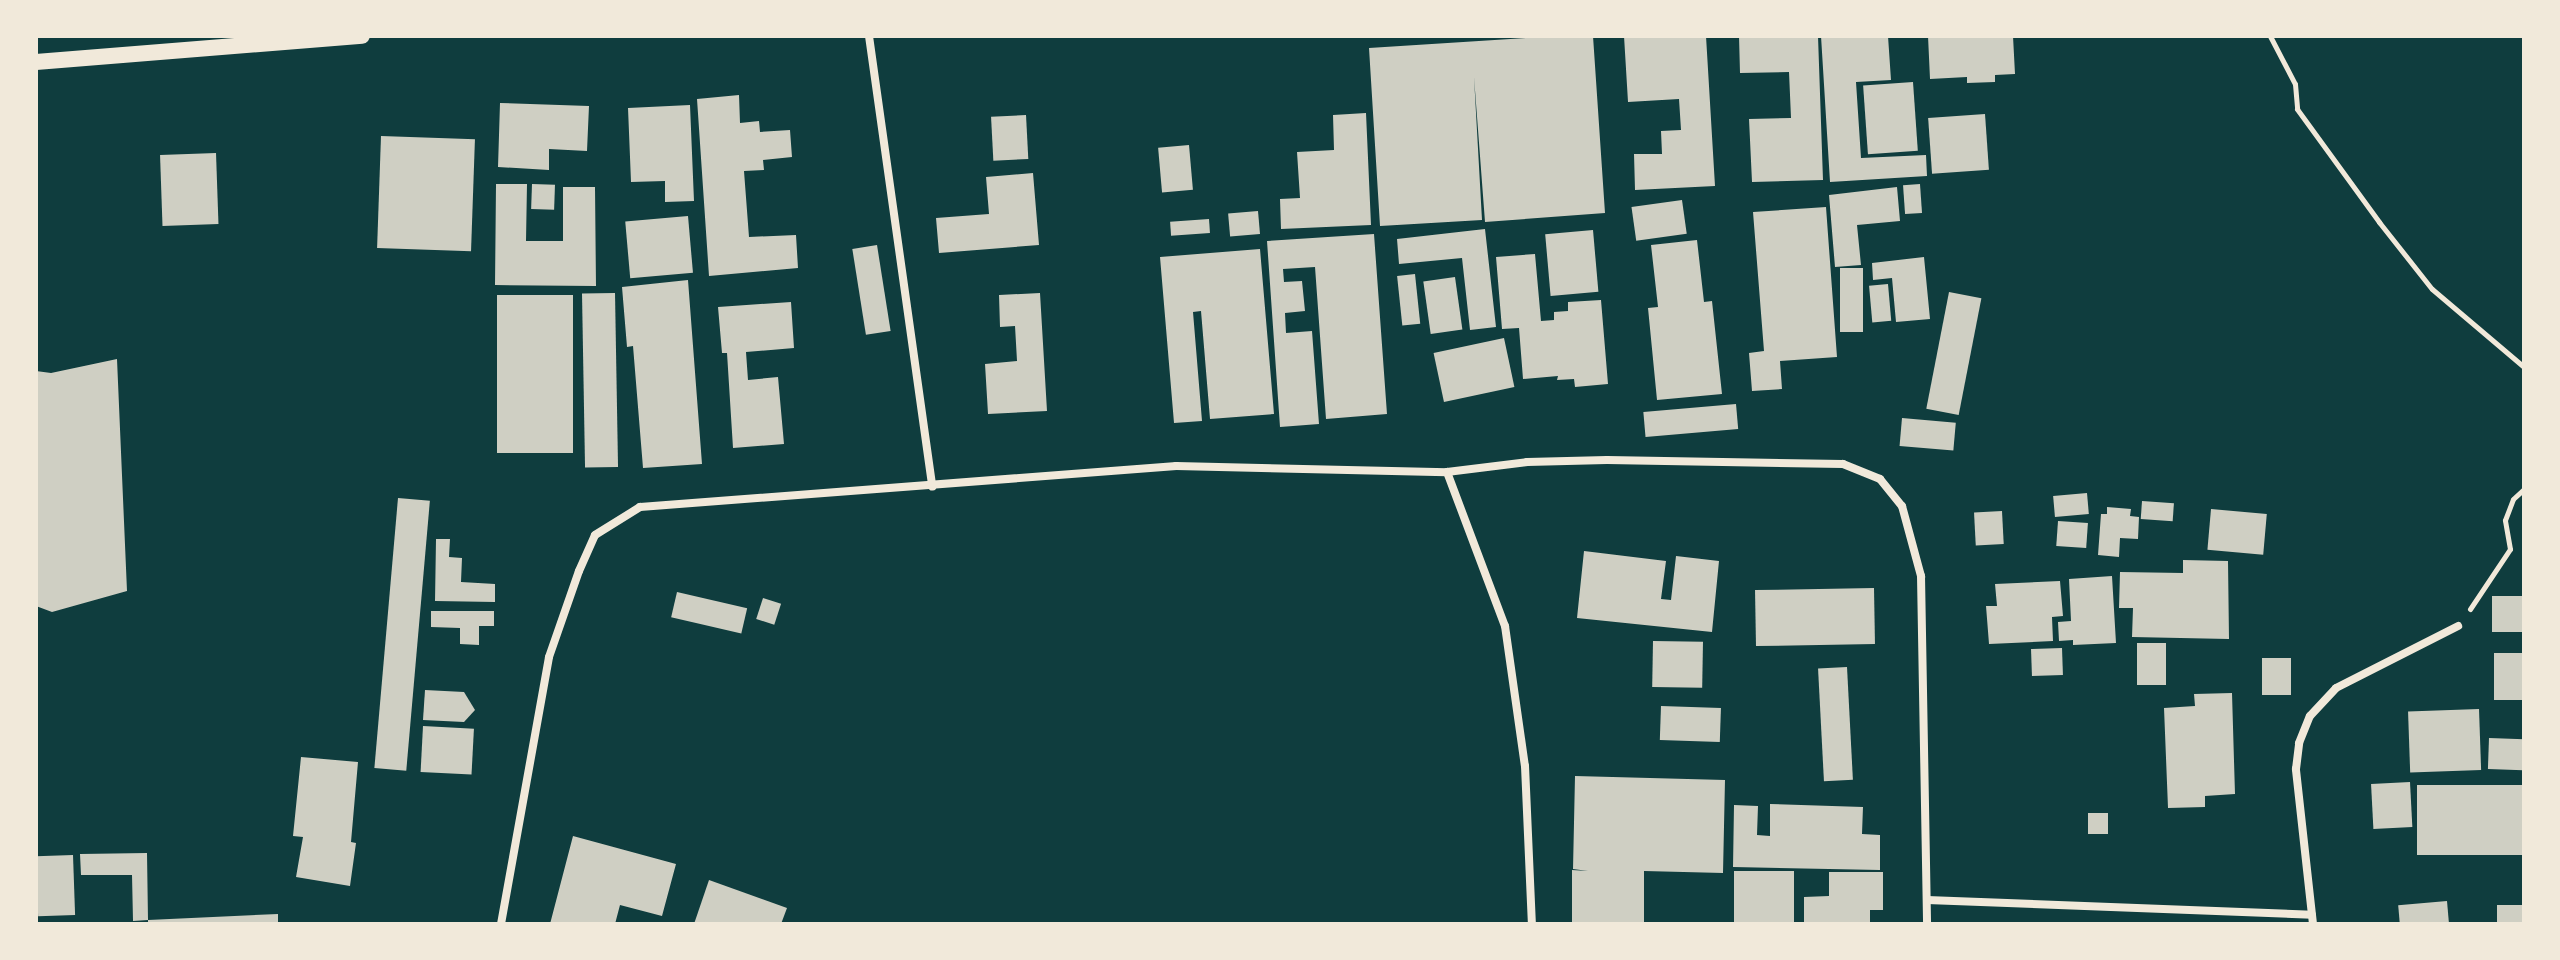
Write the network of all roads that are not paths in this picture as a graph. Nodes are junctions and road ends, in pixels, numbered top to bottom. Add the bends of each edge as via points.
1 (362, 36) edge
2 (869, 36) edge
3 (36, 62) edge
4 (1447, 472) junction
5 (932, 487) junction
6 (2458, 626) road end
7 (1927, 900) junction
8 (2312, 919) edge
9 (501, 924) edge
10 (1532, 924) edge
11 (1927, 924) edge

1 - 3 main road
2 - 5 street
4 - 5 street via 1176,466
4 - 7 street via 1607,460 1843,464 1880,479 1902,506 1921,576
4 - 10 street via 1505,626 1525,766
5 - 9 street via 640,507 595,535 549,657
6 - 8 street via 2336,688 2310,716 2296,769
7 - 8 street
7 - 11 street

